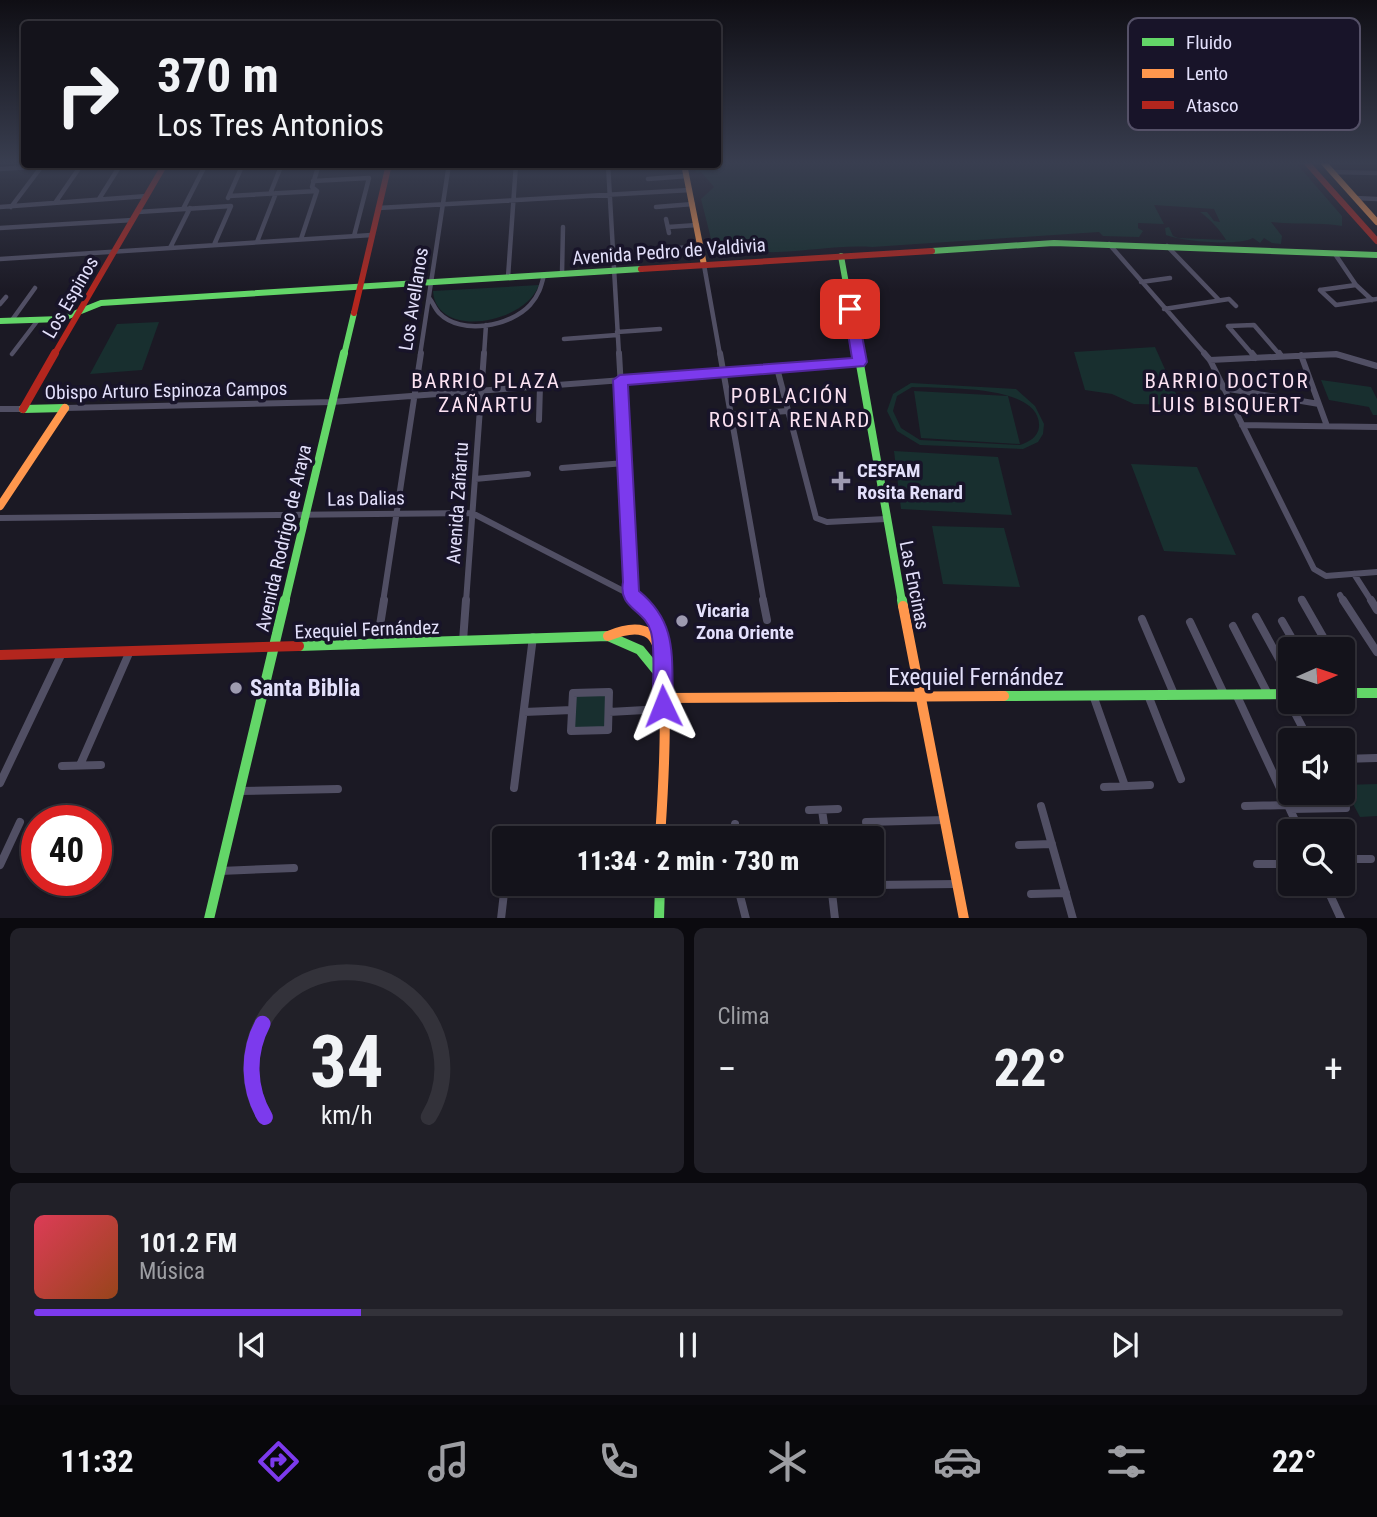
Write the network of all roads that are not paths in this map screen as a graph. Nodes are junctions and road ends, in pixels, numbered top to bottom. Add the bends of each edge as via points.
1 (28, 206) edge
2 (142, 206) edge
3 (185, 206) edge
4 (224, 206) joint
5 (269, 206) edge
6 (312, 206) edge
7 (362, 206) edge
8 (413, 206) edge
9 (443, 206) edge
10 (514, 206) edge
11 (610, 206) edge
12 (670, 206) edge
13 (692, 206) edge
14 (1345, 206) edge
15 (1363, 206) edge
16 (0, 207) edge
17 (11, 207) joint
18 (656, 207) dead end
19 (190, 208) junction
20 (378, 208) joint
21 (183, 209) junction
22 (136, 216) junction
23 (666, 219) dead end
24 (1377, 222) edge
25 (697, 225) junction
26 (0, 228) edge
27 (563, 228) dead end
28 (372, 235) junction
29 (354, 236) junction
30 (301, 239) junction
31 (1377, 241) edge
32 (257, 242) junction
33 (1108, 243) junction
34 (214, 245) junction
35 (701, 246) junction
36 (1167, 246) junction
37 (170, 248) junction
38 (667, 249) dead end
39 (116, 251) junction
40 (1339, 255) junction
41 (841, 256) junction
42 (1377, 257) edge
43 (0, 259) edge
44 (704, 265) junction
45 (614, 271) junction
46 (562, 274) junction
47 (544, 275) junction
48 (508, 277) junction
49 (1170, 278) dead end
50 (431, 282) junction
51 (1142, 282) junction
52 (1356, 285) junction
53 (359, 286) junction
54 (35, 288) dead end
55 (429, 293) junction
56 (6, 297) dead end
57 (1219, 300) junction
58 (1375, 300) edge
59 (0, 304) edge
60 (1236, 306) dead end
61 (1164, 309) junction
62 (80, 312) junction
63 (12, 320) junction
64 (38, 320) junction
65 (0, 321) edge
66 (486, 325) junction
67 (660, 329) dead end
68 (617, 333) junction
69 (564, 339) dead end
70 (12, 354) dead end
71 (1301, 355) junction
72 (1281, 356) junction
73 (1256, 358) junction
74 (1210, 360) junction
75 (859, 362) junction
76 (1377, 366) edge
77 (777, 368) junction
78 (722, 373) junction
79 (620, 380) junction
80 (540, 386) junction
81 (1223, 388) junction
82 (481, 391) junction
83 (414, 396) junction
84 (332, 402) junction
85 (1319, 404) junction
86 (65, 408) junction
87 (0, 409) edge
88 (23, 409) junction
89 (788, 411) junction
90 (730, 415) junction
91 (539, 420) dead end
92 (1242, 425) junction
93 (1327, 426) junction
94 (1377, 427) edge
95 (625, 463) junction
96 (562, 468) dead end
97 (528, 474) dead end
98 (475, 479) junction
99 (0, 506) edge
100 (305, 513) junction
101 (396, 513) junction
102 (472, 513) junction
103 (0, 519) edge
104 (886, 519) junction
105 (1377, 572) edge
106 (1354, 574) junction
107 (630, 594) junction
108 (1340, 595) dead end
109 (1301, 599) dead end
110 (1377, 610) edge
111 (1256, 617) dead end
112 (1142, 619) dead end
113 (767, 620) dead end
114 (1282, 621) dead end
115 (1190, 622) dead end
116 (1233, 625) dead end
117 (608, 636) junction
118 (533, 637) junction
119 (1291, 637) edge
120 (1323, 637) edge
121 (463, 641) junction
122 (376, 645) junction
123 (637, 645) junction
124 (273, 648) junction
125 (661, 651) junction
126 (130, 652) junction
127 (1377, 652) edge
128 (62, 653) junction
129 (0, 654) edge
130 (1278, 657) edge
131 (662, 677) junction
132 (1355, 693) edge
133 (1377, 693) edge
134 (1224, 694) junction
135 (1236, 694) junction
136 (1268, 694) junction
137 (1278, 694) edge
138 (1093, 695) junction
139 (1148, 695) junction
140 (1174, 695) junction
141 (921, 697) junction
142 (663, 698) junction
143 (663, 709) junction
144 (572, 710) junction
145 (524, 712) junction
146 (609, 712) junction
147 (1377, 758) edge
148 (1355, 759) edge
149 (80, 765) junction
150 (101, 765) dead end
151 (62, 766) dead end
152 (1181, 779) dead end
153 (0, 783) edge
154 (1150, 785) dead end
155 (1125, 786) junction
156 (1104, 787) dead end
157 (514, 788) dead end
158 (338, 789) dead end
159 (239, 791) junction
160 (1041, 806) dead end
161 (1245, 806) dead end
162 (1289, 807) junction
163 (1346, 808) dead end
164 (838, 809) dead end
165 (809, 810) dead end
166 (822, 810) junction
167 (1294, 819) edge
168 (945, 820) junction
169 (866, 821) dead end
170 (20, 822) dead end
171 (660, 826) edge
172 (824, 826) edge
173 (1052, 844) junction
174 (1019, 845) dead end
175 (1355, 859) edge
176 (1371, 859) dead end
177 (1257, 864) dead end
178 (1278, 864) edge
179 (0, 865) edge
180 (294, 868) dead end
181 (220, 871) junction
182 (957, 884) junction
183 (884, 885) edge
184 (1066, 893) junction
185 (1031, 894) dead end
186 (504, 896) edge
187 (660, 896) edge
188 (740, 896) edge
189 (832, 896) edge
190 (1330, 896) edge
191 (209, 918) edge
192 (501, 918) edge
193 (659, 918) edge
194 (746, 918) edge
195 (835, 918) edge
196 (964, 918) edge
197 (1073, 918) edge
198 (1341, 918) edge

1 - 17 street
2 - 22 main road, Los Espinos
3 - 21 street
4 - 19 street
4 - 34 street via 231,206
5 - 32 street
6 - 30 street
7 - 29 street
8 - 20 street
9 - 50 street, Los Avellanos
10 - 48 street
11 - 45 street
12 - 18 street
13 - 25 main road
14 - 31 main road
15 - 24 main road
16 - 17 street
19 - 21 street
19 - 37 street
20 - 28 main road, Avenida Rodrigo de Araya
21 - 22 street
22 - 26 street
22 - 39 main road, Los Espinos
23 - 25 street via 668,230
25 - 35 main road
27 - 46 street
28 - 29 street
28 - 53 main road, Avenida Rodrigo de Araya
29 - 30 street
30 - 32 street
32 - 34 street
33 - 36 main road, Avenida Pedro de Valdivia
33 - 41 main road, Avenida Pedro de Valdivia
33 - 51 street
34 - 37 street
35 - 38 street
35 - 44 main road
36 - 40 main road, Avenida Pedro de Valdivia
36 - 57 street
37 - 39 street
39 - 43 street
39 - 62 main road, Los Espinos
40 - 42 main road, Avenida Pedro de Valdivia
40 - 52 street
41 - 44 main road, Avenida Pedro de Valdivia
41 - 75 main road, Las Encinas
44 - 45 main road, Avenida Pedro de Valdivia
44 - 78 street
45 - 46 main road, Avenida Pedro de Valdivia
45 - 68 street
46 - 47 main road, Avenida Pedro de Valdivia
47 - 48 main road, Avenida Pedro de Valdivia
47 - 66 street via 541,293 532,306 511,319
48 - 50 main road, Avenida Pedro de Valdivia
49 - 51 street
50 - 53 main road, Avenida Pedro de Valdivia
50 - 55 street, Los Avellanos
51 - 61 street
52 - 58 street
52 - 58 street via 1320,290 1336,305
53 - 62 main road, Avenida Pedro de Valdivia via 101,303
53 - 84 main road, Avenida Rodrigo de Araya
54 - 63 street
55 - 66 street via 432,306 445,318
55 - 83 street, Los Avellanos
56 - 59 street
57 - 60 street via 1229,299
57 - 61 street
61 - 74 street
62 - 64 main road, Avenida Pedro de Valdivia
62 - 88 main road, Los Espinos
63 - 64 main road, Avenida Pedro de Valdivia
63 - 65 main road, Avenida Pedro de Valdivia
64 - 70 street
66 - 82 street, Avenida Zañartu
67 - 68 street
68 - 69 street
68 - 79 street
71 - 72 street
71 - 76 street via 1336,354
71 - 85 street
72 - 73 street
72 - 73 street via 1254,324 1228,326
73 - 74 street
74 - 81 street
75 - 77 street, Obispo Arturo Espinoza Campos
75 - 104 main road, Las Encinas
77 - 78 street, Obispo Arturo Espinoza Campos
77 - 89 street
78 - 79 street, Obispo Arturo Espinoza Campos
78 - 90 street
79 - 80 street, Obispo Arturo Espinoza Campos
79 - 95 street
80 - 82 street, Obispo Arturo Espinoza Campos
80 - 91 street
81 - 85 street
81 - 92 street
82 - 83 street, Obispo Arturo Espinoza Campos
82 - 98 street, Avenida Zañartu
83 - 84 street, Obispo Arturo Espinoza Campos
83 - 101 street, Los Avellanos
84 - 86 street, Obispo Arturo Espinoza Campos
84 - 100 main road, Avenida Rodrigo de Araya
85 - 93 street
86 - 88 main road, Obispo Arturo Espinoza Campos
86 - 99 main road
87 - 88 street, Obispo Arturo Espinoza Campos
89 - 90 street
89 - 104 street via 819,520
90 - 113 street
92 - 93 street
92 - 106 street via 1307,561 1326,576
93 - 94 street
95 - 96 street
95 - 107 street
97 - 98 street
98 - 102 street, Avenida Zañartu
100 - 101 street, Las Dalias
100 - 103 street, Las Dalias
100 - 124 main road, Avenida Rodrigo de Araya
101 - 102 street, Las Dalias
101 - 122 street, Los Avellanos
102 - 107 street, Las Dalias
102 - 121 street, Avenida Zañartu
104 - 141 main road, Las Encinas
105 - 106 street
106 - 110 street
107 - 125 street, Las Dalias via 656,621
108 - 127 street
109 - 120 street
111 - 130 street
112 - 140 street
114 - 119 street
115 - 134 street
116 - 136 street
117 - 118 main road, Exequiel Fernández
117 - 123 main road, Exequiel Fernández
117 - 125 main road, Exequiel Fernández via 645,632 652,634
118 - 121 main road, Exequiel Fernández
118 - 145 street
121 - 122 main road, Exequiel Fernández
122 - 124 main road, Exequiel Fernández
123 - 125 main road, Exequiel Fernández via 654,654
123 - 131 main road
124 - 126 main road, Exequiel Fernández
124 - 159 main road, Avenida Rodrigo de Araya
125 - 131 main road
126 - 128 main road, Exequiel Fernández
126 - 149 street
128 - 129 main road, Exequiel Fernández
128 - 153 street
131 - 142 main road
132 - 133 main road
134 - 135 main road, Exequiel Fernández
134 - 140 main road, Exequiel Fernández
135 - 136 main road, Exequiel Fernández
135 - 162 street
136 - 137 main road, Exequiel Fernández
138 - 139 main road, Exequiel Fernández
138 - 141 main road, Exequiel Fernández
138 - 155 street
139 - 140 main road, Exequiel Fernández
139 - 152 street
141 - 142 main road, Exequiel Fernández
141 - 168 main road, Las Encinas
142 - 143 main road
143 - 146 street
143 - 171 main road
144 - 145 street
144 - 146 street via 573,693 609,692
144 - 146 street via 570,731 608,730
145 - 157 street
147 - 148 street
149 - 150 street
149 - 151 street
154 - 155 street
155 - 156 street
158 - 159 street
159 - 181 main road, Avenida Rodrigo de Araya
160 - 173 street
161 - 162 street
162 - 163 street
162 - 167 street
164 - 166 street
165 - 166 street
166 - 172 street
168 - 169 street
168 - 182 main road, Las Encinas
170 - 179 street
173 - 174 street
173 - 184 street
175 - 176 street
177 - 178 street
180 - 181 street
181 - 191 main road, Avenida Rodrigo de Araya
182 - 183 street
182 - 196 main road, Las Encinas
184 - 185 street
184 - 197 street
186 - 192 street
187 - 193 main road
188 - 194 street
189 - 195 street
190 - 198 street

